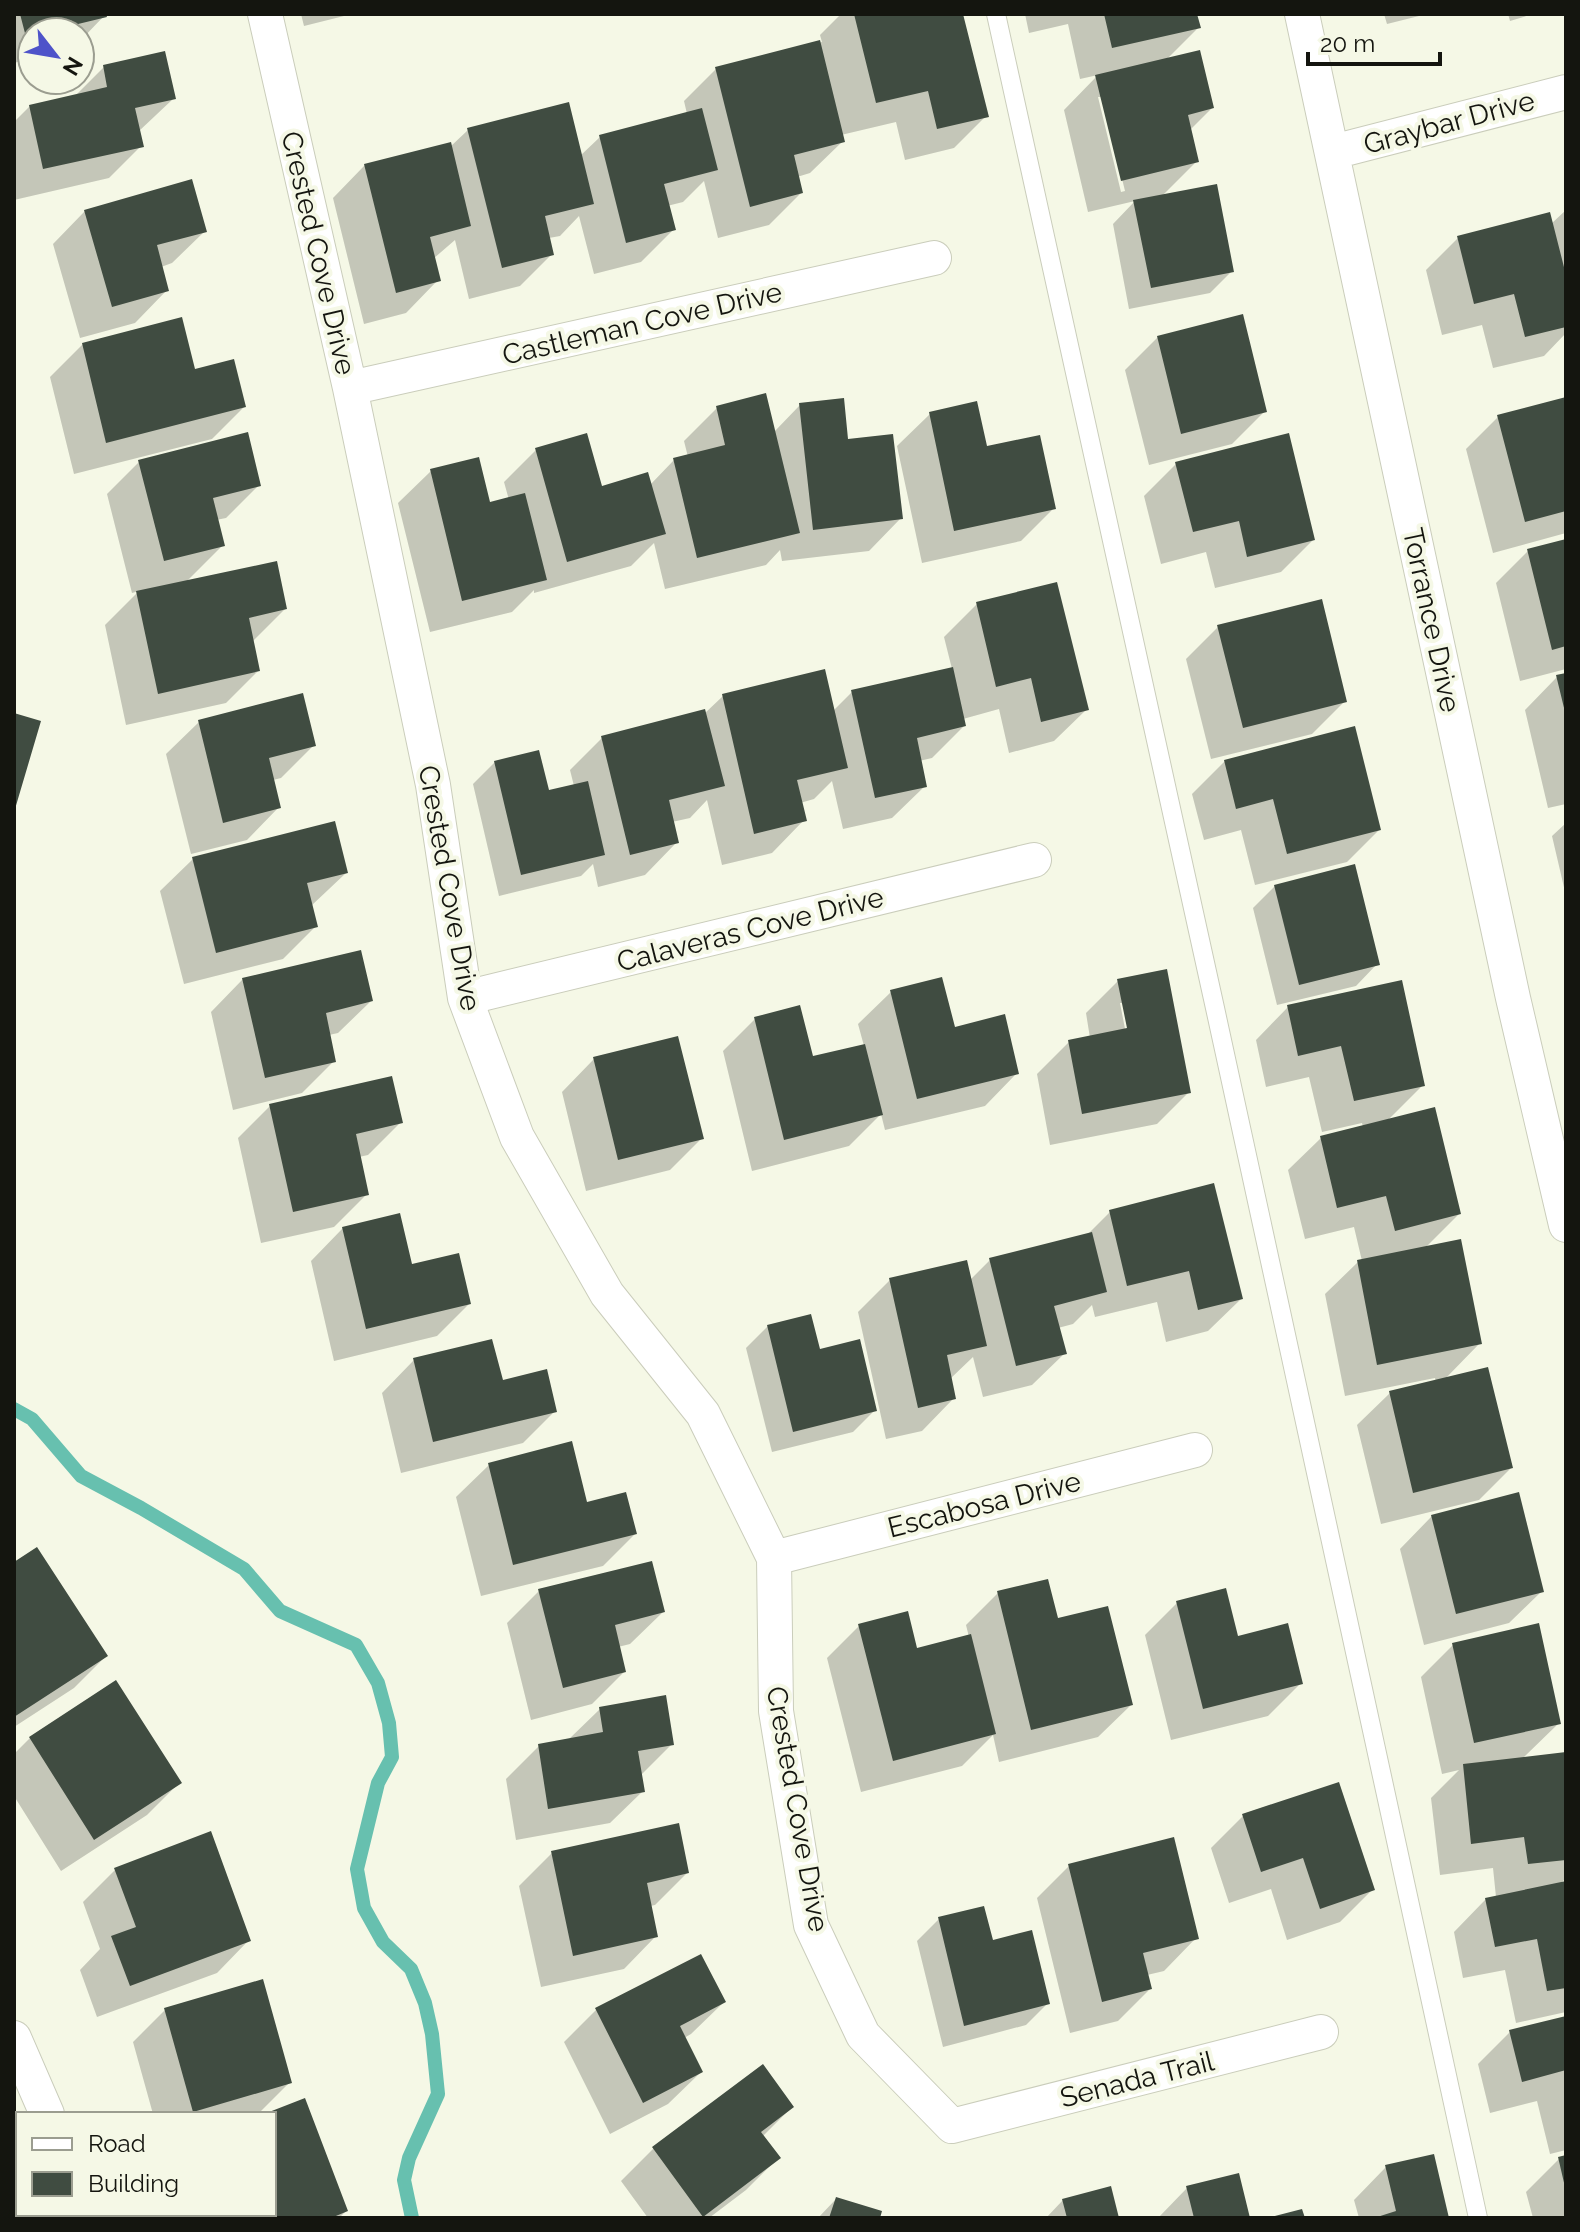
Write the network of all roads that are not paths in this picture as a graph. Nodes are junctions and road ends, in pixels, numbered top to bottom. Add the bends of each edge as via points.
1 (265, 14) edge
2 (996, 14) edge
3 (1302, 14) edge
4 (1566, 92) edge
5 (1333, 152) junction
6 (934, 258) dead end
7 (350, 388) junction
8 (1034, 860) dead end
9 (465, 998) junction
10 (1566, 1225) edge
11 (1195, 1450) dead end
12 (774, 1558) junction
13 (1321, 2032) dead end
14 (14, 2038) edge
15 (46, 2112) edge
16 (952, 2126) joint
17 (1478, 2218) edge

1 - 7 street, Crested Cove Drive
2 - 17 lane
3 - 5 street, Torrance Drive
4 - 5 street, Graybar Drive
5 - 10 street, Torrance Drive
6 - 7 street, Castleman Cove Drive
7 - 9 street, Crested Cove Drive via 433,785
8 - 9 street, Calaveras Cove Drive
9 - 12 street, Crested Cove Drive via 517,1137 607,1294 703,1414
11 - 12 street, Escabosa Drive
12 - 16 street, Crested Cove Drive via 776,1711 811,1925 863,2035
13 - 16 street, Senada Trail
14 - 15 street

